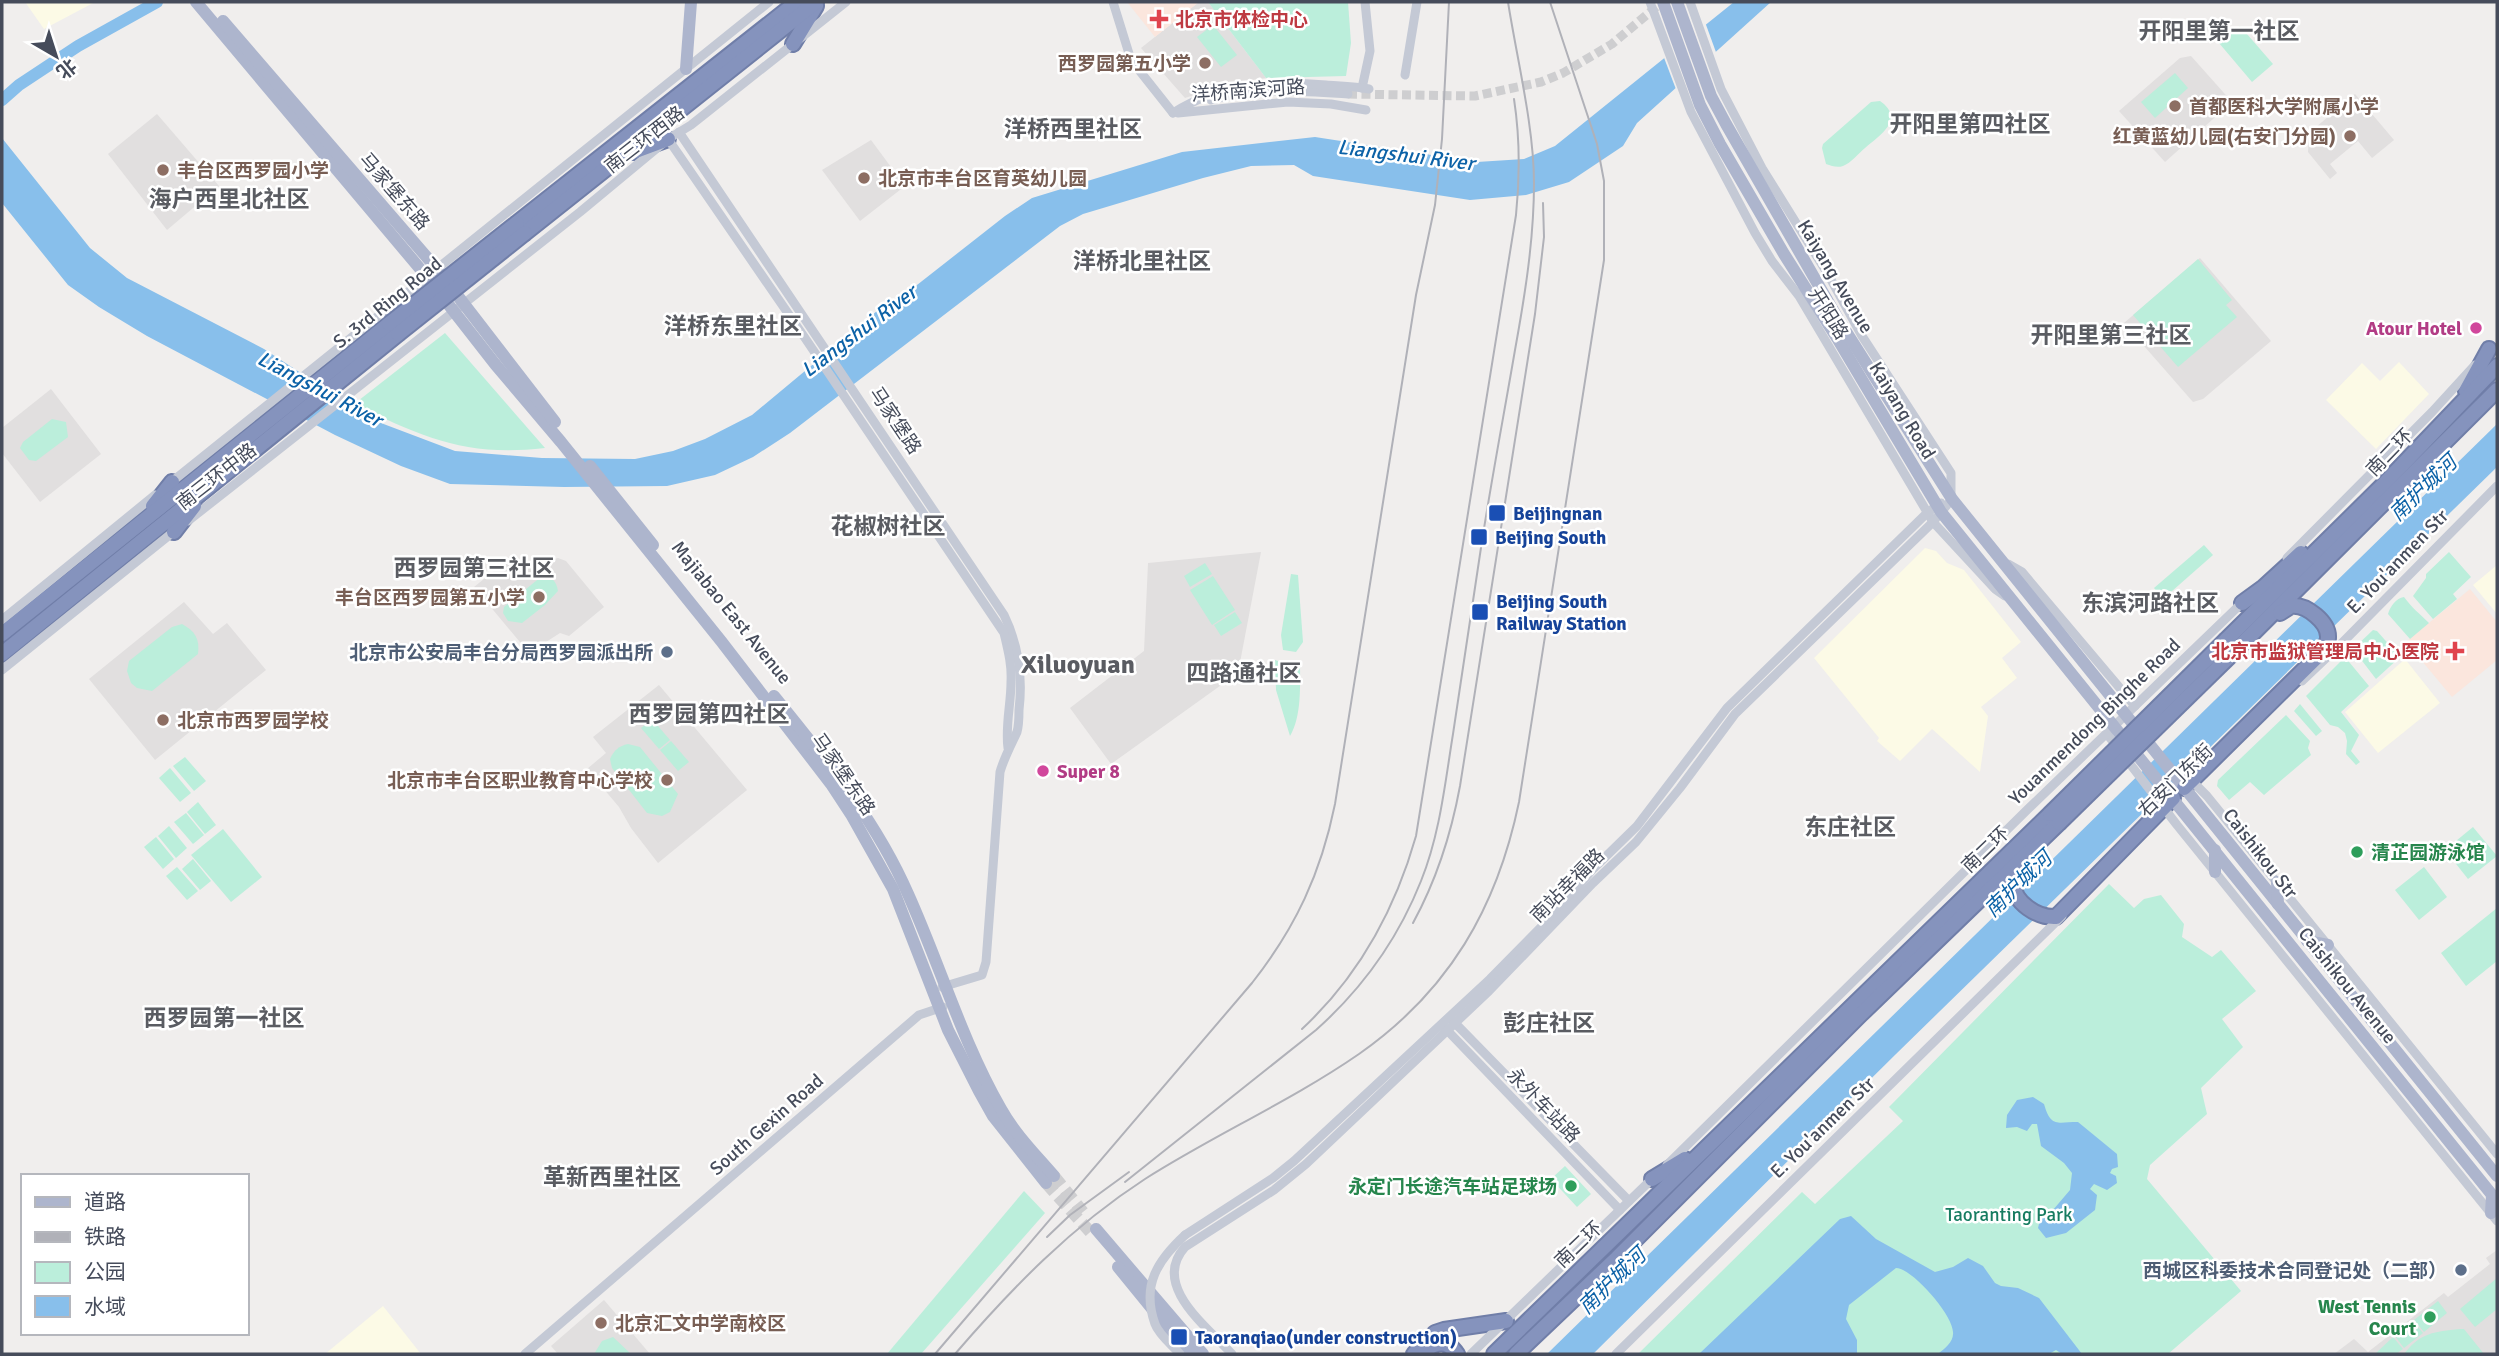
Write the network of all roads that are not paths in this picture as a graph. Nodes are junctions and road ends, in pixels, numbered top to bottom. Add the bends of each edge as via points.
1 (691, 2) edge
2 (769, 2) edge
3 (797, 2) edge
4 (817, 2) edge
5 (846, 2) edge
6 (1113, 2) edge
7 (1365, 2) edge
8 (1418, 2) edge
9 (1650, 2) edge
10 (1664, 2) edge
11 (1677, 2) edge
12 (1690, 2) edge
13 (202, 3) edge
14 (1667, 35) junction
15 (793, 44) junction
16 (686, 69) junction
17 (1405, 75) dead end
18 (1701, 86) junction
19 (1348, 94) tunnel mouth
20 (1366, 110) dead end
21 (1173, 113) junction
22 (673, 135) junction
23 (622, 156) junction
24 (521, 228) junction
25 (432, 273) junction
26 (391, 306) junction
27 (458, 307) junction
28 (418, 338) junction
29 (2493, 345) edge
30 (2497, 366) edge
31 (333, 371) junction
32 (2497, 390) edge
33 (854, 401) junction
34 (2452, 414) junction
35 (271, 420) junction
36 (172, 482) junction
37 (212, 483) junction
38 (2383, 485) junction
39 (2497, 486) edge
40 (1952, 499) junction
41 (1934, 513) junction
42 (2360, 526) junction
43 (134, 528) junction
44 (174, 532) junction
45 (2305, 602) junction
46 (2242, 603) junction
47 (2, 620) edge
48 (2, 634) edge
49 (2332, 635) junction
50 (2231, 645) junction
51 (2, 654) edge
52 (2323, 662) junction
53 (2, 670) edge
54 (2130, 710) junction
55 (2110, 730) junction
56 (2175, 796) junction
57 (2055, 818) junction
58 (2046, 837) junction
59 (2215, 850) junction
60 (2215, 872) junction
61 (2277, 882) junction
62 (2009, 893) junction
63 (2278, 904) junction
64 (2045, 922) junction
65 (1940, 939) junction
66 (2307, 941) junction
67 (2328, 946) junction
68 (938, 989) junction
69 (2336, 1000) junction
70 (945, 1007) junction
71 (2334, 1018) junction
72 (1448, 1024) junction
73 (1707, 1146) junction
74 (2497, 1154) edge
75 (2497, 1176) edge
76 (1653, 1179) junction
77 (1050, 1180) tunnel mouth
78 (1629, 1201) junction
79 (2494, 1207) edge
80 (1620, 1210) junction
81 (1506, 1321) junction
82 (1549, 1323) junction
83 (525, 1354) edge
84 (1180, 1354) edge
85 (1189, 1354) edge
86 (1203, 1354) edge
87 (1232, 1354) edge
88 (1414, 1354) edge
89 (1422, 1354) edge
90 (1457, 1354) edge
91 (1471, 1354) edge
92 (1494, 1354) edge
93 (1516, 1354) edge
94 (1527, 1354) edge
95 (1616, 1354) edge

1 - 16 main road
2 - 16 street, 南三环西路
3 - 24 highway
4 - 15 highway
4 - 23 highway
5 - 15 street, 南三环西路
6 - 21 street via 1131,60
7 - 21 street, 洋桥南滨河路 via 1370,31 1366,89 1258,83 1231,88
8 - 17 street
9 - 14 street
10 - 14 main road
11 - 18 main road
12 - 18 street
13 - 25 main road, 马家堡东路
14 - 18 main road
15 - 22 street, 南三环西路
16 - 25 street, 南三环西路
18 - 40 main road, Kaiyang Avenue
18 - 41 main road, Kaiyang Road via 1700,105 1720,144 1838,338
19 - 21 street, 洋桥南滨河路 via 1245,94
20 - 21 street, 洋桥南滨河路 via 1288,102
22 - 23 highway
22 - 27 street, 南三环西路
22 - 33 street, 马家堡路 via 805,338
22 - 33 street, 马家堡路 via 813,331
23 - 24 highway
24 - 31 highway, S. 3rd Ring Road, bridge via 394,329
25 - 26 street
25 - 27 main road, 马家堡东路
26 - 28 street
26 - 31 street
27 - 28 street, 南三环中路
27 - 68 main road, 马家堡东路 via 831,784 893,889
28 - 44 street, 南三环中路
29 - 34 highway
29 - 46 street, Youanmendong Binghe Road
30 - 34 highway, 南二环
31 - 35 highway, S. 3rd Ring Road
32 - 42 highway, 南二环
33 - 68 street, 马家堡路 via 1004,615 1020,660 1017,730 1000,772 986,962 982,975
34 - 38 highway, 南二环
35 - 36 street, 南三环中路
35 - 37 highway, S. 3rd Ring Road
35 - 43 highway, S. 3rd Ring Road
36 - 43 highway
36 - 47 street, 南三环中路
37 - 44 highway
37 - 51 highway, S. 3rd Ring Road
38 - 46 highway
38 - 50 highway, 南二环
39 - 52 street, E. You'anmen Str
40 - 41 street, 南站幸福路
40 - 54 main road, Kaiyang Avenue
41 - 55 main road, Kaiyang Road via 2012,600
41 - 72 street, 南站幸福路 via 1727,708 1637,826
42 - 45 highway via 2344,551 2312,583
42 - 50 highway, 南二环
43 - 48 highway, S. 3rd Ring Road
44 - 53 street, 南三环中路
45 - 49 highway
45 - 50 highway via 2286,608 2255,638
46 - 54 street, Youanmendong Binghe Road
49 - 52 highway via 2335,643
49 - 56 highway via 2320,655
50 - 57 highway, 南二环, bridge
52 - 56 street, 右安门东街
54 - 55 street, Youanmendong Binghe Road
54 - 56 main road, Kaiyang Avenue
55 - 56 main road, Kaiyang Road
55 - 76 street, Youanmendong Binghe Road
56 - 59 main road, Caishikou Avenue
56 - 60 street
56 - 61 street via 2207,796
56 - 63 main road, Caishikou Str
56 - 64 highway via 2056,917
57 - 58 highway, 南二环
57 - 73 highway, 南二环
58 - 62 highway via 2041,849 2015,875
58 - 65 highway, 南二环
59 - 60 main road
59 - 69 main road, Caishikou Avenue
60 - 71 street
61 - 63 main road
61 - 67 street
62 - 64 highway via 2030,916
62 - 65 highway via 1989,901
63 - 66 main road, Caishikou Str
64 - 95 street, E. You'anmen Str
65 - 82 highway, 南二环
66 - 67 main road
66 - 75 main road, Caishikou Str
67 - 74 street
68 - 70 main road, 马家堡东路
69 - 71 main road
69 - 79 main road, Caishikou Avenue
70 - 77 main road via 1002,1111
70 - 83 street, South Gexin Road via 919,1015
71 - 79 street
72 - 78 street, 永外车站路
72 - 80 street, 永外车站路
72 - 84 street, bridge via 1294,1161 1185,1235 1165,1254 1153,1275 1150,1298 1156,1326
72 - 87 street, 南站幸福路 via 1306,1164 1185,1247 1173,1264 1173,1278 1183,1301
73 - 76 highway
73 - 92 highway, 南二环
76 - 78 street, Youanmendong Binghe Road
78 - 80 street, Youanmendong Binghe Road
80 - 81 street, Youanmendong Binghe Road
81 - 88 highway via 1435,1333
81 - 91 street, Youanmendong Binghe Road
82 - 93 highway, 南二环
82 - 94 highway via 1541,1341
85 - 86 main road via 1094,1231
89 - 90 highway via 1435,1343 1443,1343

